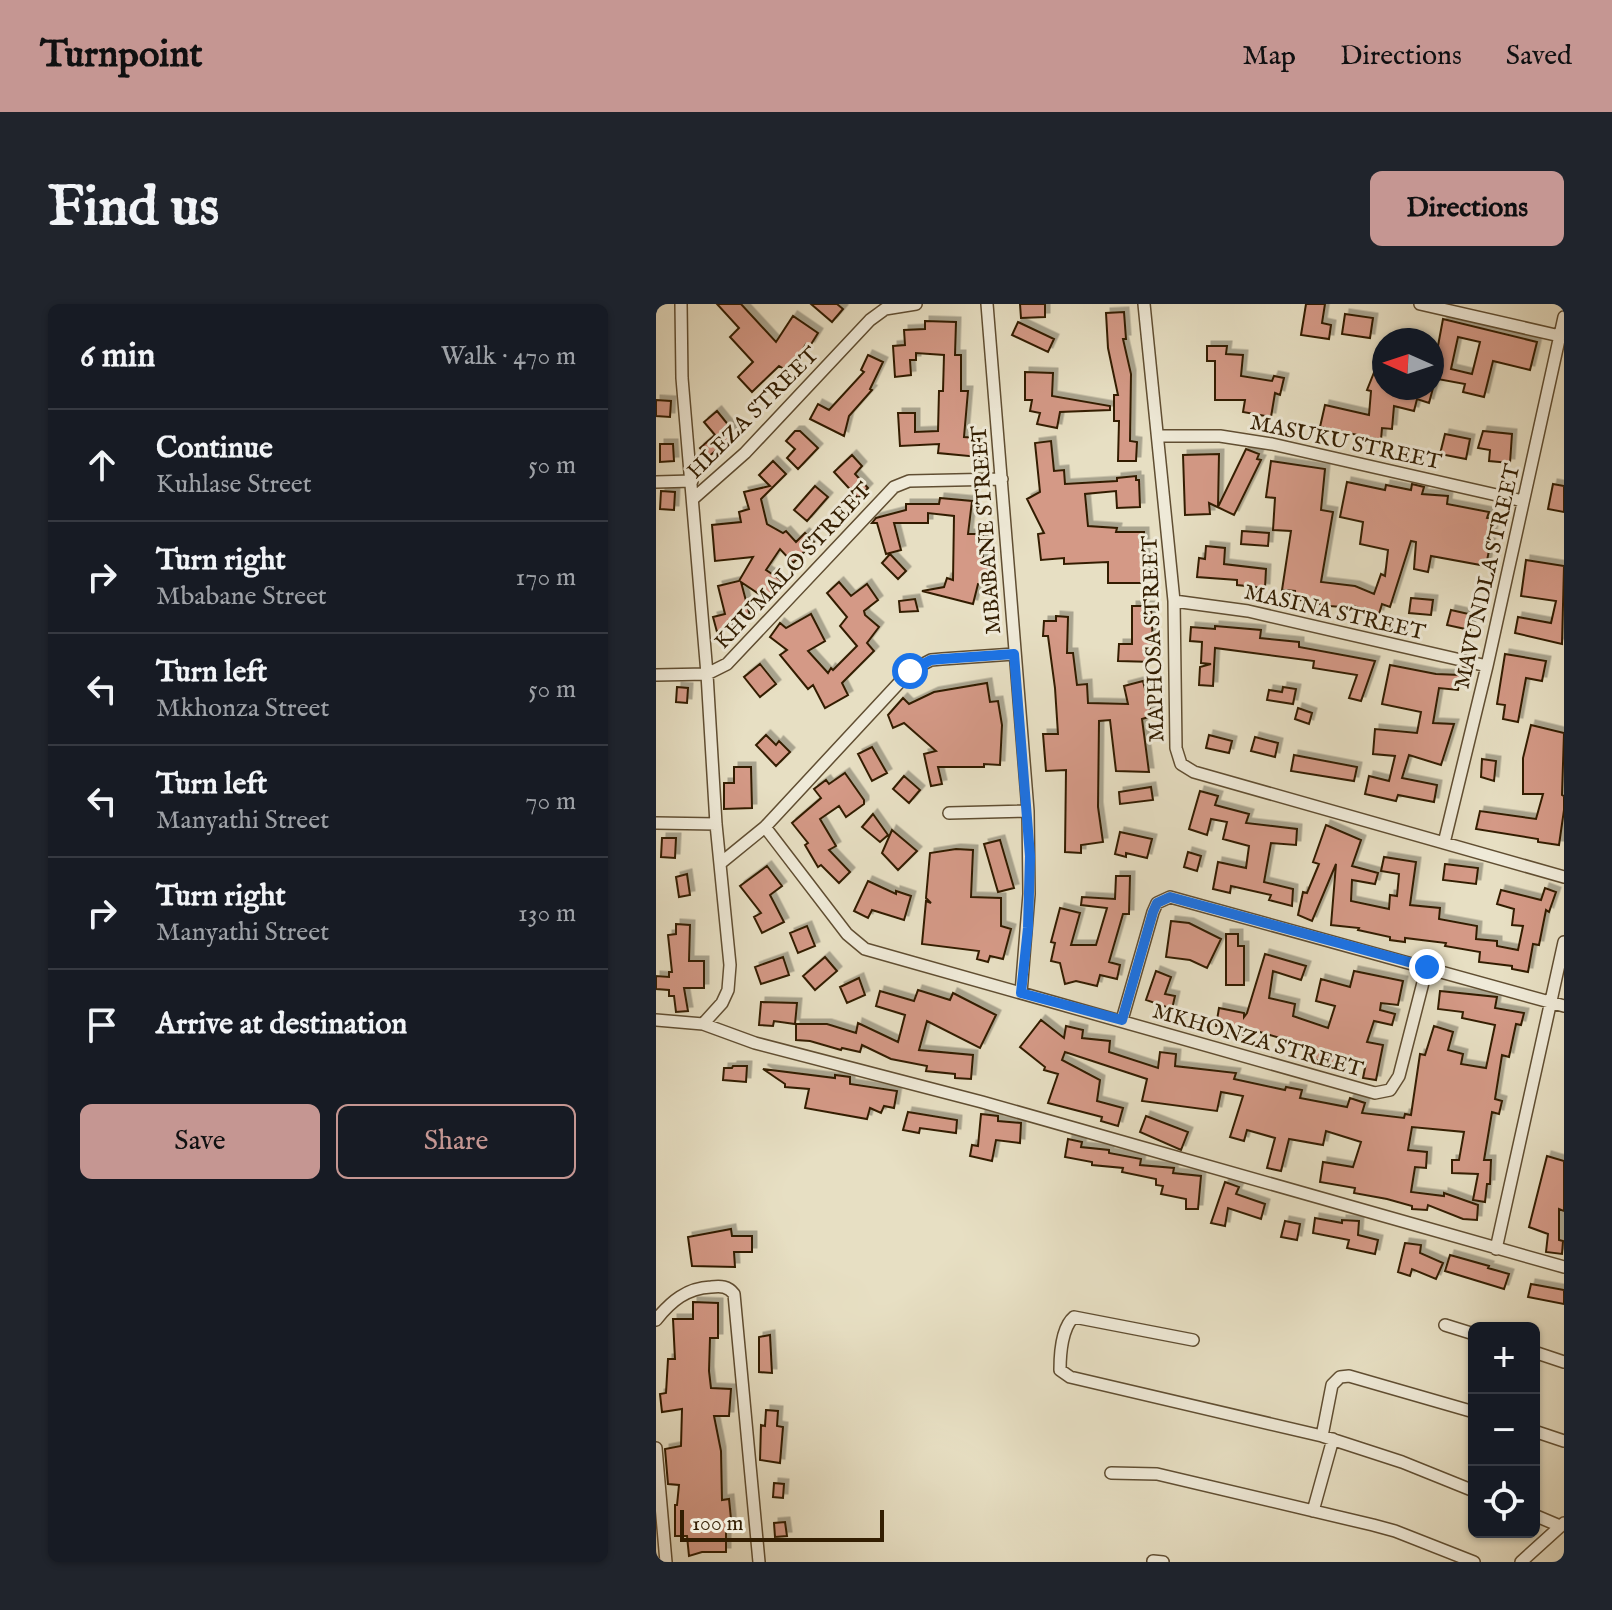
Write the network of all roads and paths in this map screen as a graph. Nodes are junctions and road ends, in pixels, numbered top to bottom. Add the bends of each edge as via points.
1 (681, 304) edge
2 (916, 304) edge
3 (987, 304) edge
4 (1144, 304) edge
5 (1420, 304) edge
6 (1564, 317) edge
7 (1560, 336) junction
8 (1159, 436) junction
9 (1002, 479) junction
10 (692, 481) junction
11 (656, 482) edge
12 (694, 498) junction
13 (1523, 501) junction
14 (1174, 601) junction
15 (1014, 654) junction
16 (1487, 666) junction
17 (707, 674) junction
18 (656, 675) edge
19 (1028, 811) junction
20 (949, 813) dead end
21 (656, 823) edge
22 (716, 824) junction
23 (765, 827) junction
24 (1444, 843) junction
25 (722, 862) junction
26 (1564, 877) edge
27 (1564, 942) edge
28 (1427, 967) junction
29 (1021, 993) junction
30 (1558, 1004) edge
31 (656, 1020) edge
32 (1122, 1020) junction
33 (703, 1024) junction
34 (1496, 1249) junction
35 (1564, 1267) edge
36 (656, 1320) edge
37 (1445, 1325) dead end
38 (1468, 1332) edge
39 (1193, 1340) dead end
40 (1540, 1354) edge
41 (1564, 1362) edge
42 (1468, 1410) edge
43 (1540, 1433) edge
44 (1327, 1437) junction
45 (1564, 1441) edge
46 (656, 1448) edge
47 (1111, 1473) dead end
48 (1468, 1489) edge
49 (1313, 1511) junction
50 (1540, 1517) edge
51 (1562, 1525) edge
52 (1153, 1561) edge
53 (666, 1562) edge
54 (759, 1562) edge
55 (1163, 1562) edge
56 (1474, 1562) edge
57 (1521, 1562) edge

1 - 10 street
2 - 12 street, HLEZA STREET via 885,309 870,320 745,453
3 - 9 street, MBABANE STREET
4 - 8 street, MAPHOSA STREET
5 - 7 street
6 - 7 street, MAVUNDLA STREET
7 - 13 street, MAVUNDLA STREET
8 - 13 street, MASUKU STREET via 1220,436 1272,444
8 - 14 street, MAPHOSA STREET
9 - 15 street, MBABANE STREET
9 - 17 street, KHUMALO STREET via 909,481 894,487 735,657
10 - 11 street
10 - 12 street
12 - 17 street
13 - 16 street, MAVUNDLA STREET
14 - 16 street, MASINA STREET via 1248,611
14 - 24 street, MAPHOSA STREET via 1176,748 1184,767
15 - 19 street, MBABANE STREET
15 - 23 street via 931,660 910,671
16 - 24 street, MAVUNDLA STREET
17 - 18 street
17 - 22 street
19 - 20 street
19 - 29 street, MBABANE STREET via 1029,906
21 - 22 street
22 - 25 street
23 - 25 street
23 - 29 street, MKHONZA STREET via 860,946
24 - 26 street, MAPHOSA STREET
25 - 33 street via 730,978 722,1003
27 - 30 street
28 - 30 street
28 - 32 street via 1170,897 1157,903 1153,912
28 - 32 street, MKHONZA STREET via 1402,1071 1393,1087 1381,1093
29 - 32 street, MKHONZA STREET
30 - 34 street
31 - 33 street
33 - 34 street via 755,1043
34 - 35 street
36 - 54 street via 693,1289 719,1286 734,1294
37 - 38 street
39 - 44 street via 1074,1317 1065,1331 1060,1370 1070,1377
40 - 41 street
42 - 44 street via 1340,1377 1332,1385
43 - 45 street
44 - 48 street
44 - 49 street
46 - 53 street
47 - 49 street via 1157,1474
49 - 56 street via 1395,1531
50 - 51 street
51 - 57 street
52 - 55 street

